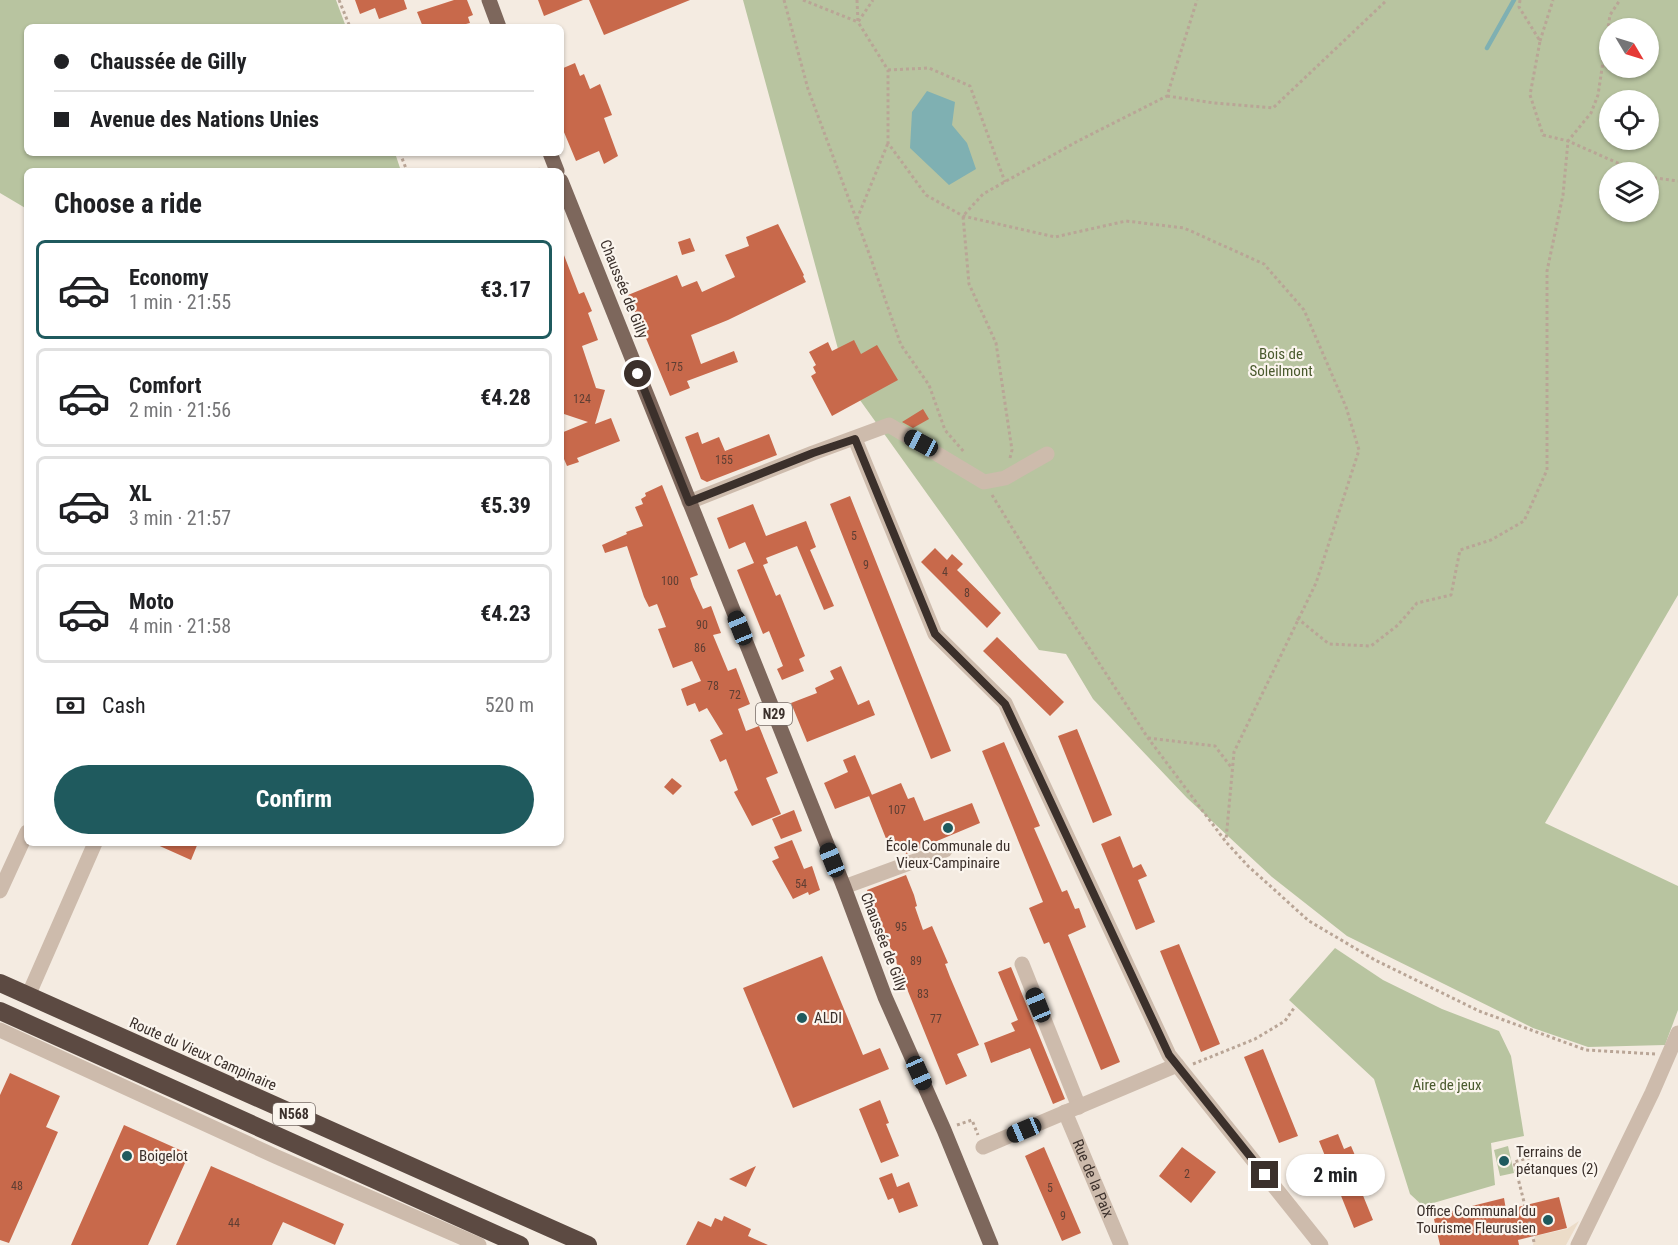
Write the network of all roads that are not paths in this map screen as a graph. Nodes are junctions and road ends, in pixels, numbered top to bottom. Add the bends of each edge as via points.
1 (489, 0) edge
2 (498, 24) edge
3 (564, 189) edge
4 (855, 439) junction
5 (1047, 454) dead end
6 (689, 502) junction
7 (24, 839) edge
8 (94, 846) edge
9 (945, 850) dead end
10 (844, 887) junction
11 (0, 891) edge
12 (1022, 964) dead end
13 (0, 983) edge
14 (28, 996) junction
15 (0, 1011) edge
16 (0, 1030) edge
17 (1678, 1033) edge
18 (1179, 1068) junction
19 (1072, 1109) junction
20 (983, 1147) road end
21 (479, 1245) edge
22 (520, 1245) edge
23 (588, 1245) edge
24 (991, 1245) edge
25 (1120, 1245) edge
26 (1321, 1245) edge
27 (1578, 1245) edge

1 - 2 main road
3 - 6 main road, Chaussée de Gilly / N29
4 - 5 street via 889,425 984,482 1005,477
4 - 6 street
4 - 18 street via 935,634 1005,704 1169,1055
6 - 10 main road, Chaussée de Gilly / N29
7 - 11 street
8 - 14 street
9 - 10 street
10 - 24 main road, Chaussée de Gilly / N29 via 885,997
12 - 19 street, Rue de la Paix
13 - 14 highway, Route du Vieux Campinaire / N568
14 - 23 highway, Route du Vieux Campinaire / N568
15 - 22 highway, N568
16 - 21 street
17 - 27 street
18 - 19 street
18 - 26 street
19 - 20 street
19 - 25 street, Rue de la Paix

